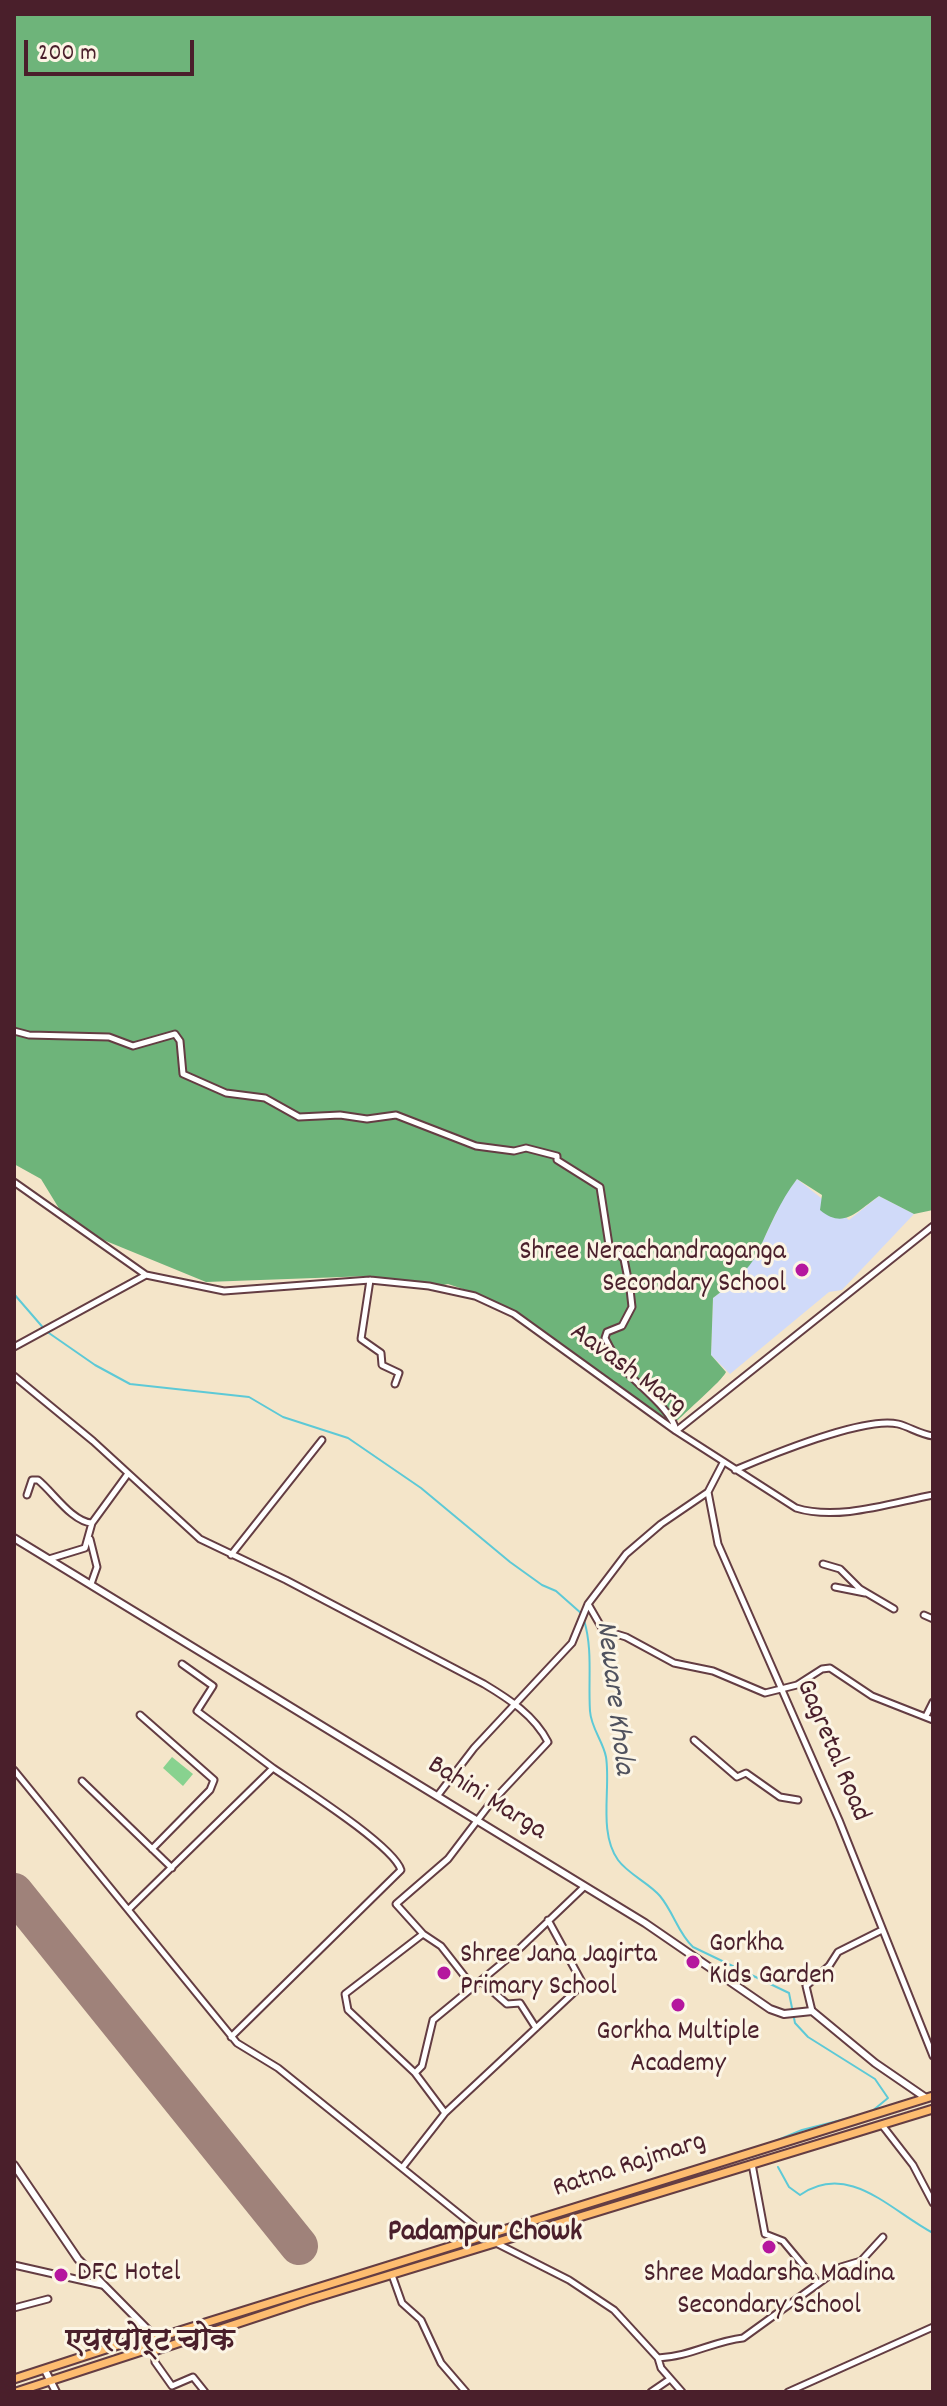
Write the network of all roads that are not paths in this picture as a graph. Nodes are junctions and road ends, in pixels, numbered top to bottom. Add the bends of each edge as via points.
1 (14, 1031) edge
2 (14, 1182) edge
3 (933, 1226) edge
4 (146, 1275) junction
5 (370, 1280) junction
6 (14, 1347) edge
7 (14, 1376) edge
8 (395, 1384) dead end
9 (676, 1431) junction
10 (933, 1436) edge
11 (322, 1440) dead end
12 (723, 1463) junction
13 (734, 1470) junction
14 (127, 1475) junction
15 (708, 1492) junction
16 (27, 1495) dead end
17 (933, 1495) edge
18 (92, 1523) junction
19 (14, 1538) edge
20 (90, 1539) junction
21 (231, 1555) junction
22 (49, 1559) junction
23 (823, 1564) dead end
24 (91, 1584) junction
25 (835, 1587) dead end
26 (866, 1593) junction
27 (588, 1604) junction
28 (894, 1609) dead end
29 (924, 1615) dead end
30 (933, 1619) edge
31 (182, 1664) dead end
32 (783, 1689) junction
33 (933, 1702) edge
34 (514, 1704) junction
35 (140, 1715) dead end
36 (926, 1716) junction
37 (933, 1720) edge
38 (694, 1740) dead end
39 (273, 1768) junction
40 (14, 1770) edge
41 (82, 1781) dead end
42 (438, 1795) junction
43 (798, 1800) dead end
44 (477, 1822) junction
45 (152, 1849) junction
46 (172, 1868) junction
47 (584, 1887) junction
48 (129, 1909) junction
49 (548, 1920) junction
50 (880, 1931) junction
51 (423, 1934) junction
52 (482, 1982) junction
53 (473, 1987) junction
54 (812, 2011) junction
55 (536, 2028) junction
56 (231, 2037) junction
57 (933, 2056) edge
58 (415, 2073) junction
59 (931, 2099) edge
60 (933, 2109) edge
61 (445, 2113) junction
62 (882, 2125) junction
63 (752, 2163) junction
64 (14, 2165) edge
65 (402, 2168) junction
66 (933, 2203) edge
67 (485, 2235) junction
68 (883, 2237) dead end
69 (494, 2242) junction
70 (14, 2265) edge
71 (392, 2275) junction
72 (818, 2283) junction
73 (103, 2285) junction
74 (48, 2299) dead end
75 (14, 2308) edge
76 (137, 2319) junction
77 (933, 2327) edge
78 (155, 2337) junction
79 (143, 2340) junction
80 (152, 2350) junction
81 (658, 2358) junction
82 (45, 2370) junction
83 (14, 2379) edge
84 (670, 2379) junction
85 (48, 2383) junction
86 (170, 2389) edge
87 (16, 2392) edge
88 (56, 2392) edge
89 (205, 2392) edge
90 (466, 2392) edge
91 (651, 2392) edge
92 (682, 2392) edge
93 (788, 2392) edge

1 - 9 street via 109,1037 133,1046 175,1034 183,1074 226,1093 265,1098 299,1117 396,1115 476,1146 526,1148 557,1156 600,1187 609,1245 624,1259 632,1307 622,1326 605,1338 622,1367 648,1390
2 - 4 street
3 - 9 street
4 - 5 street, Aavash Marg via 224,1291
4 - 6 street
5 - 8 street via 361,1339 381,1353 382,1365 399,1373
5 - 9 street, Aavash Marg via 452,1290 504,1309
7 - 14 street
9 - 12 street, Aavash Marg
10 - 13 street via 898,1424 875,1424
11 - 21 street
12 - 13 street, Aavash Marg
12 - 15 street
13 - 17 street, Aavash Marg via 809,1512
14 - 18 street
14 - 21 street via 200,1539
15 - 27 street via 638,1542
15 - 32 street, Gagretal Road via 721,1553
16 - 18 street via 32,1480 38,1480 73,1514
18 - 20 street
19 - 22 street, Bahini Marga
20 - 22 street via 80,1550
20 - 24 street via 97,1567
21 - 34 street via 389,1633
22 - 24 street, Bahini Marga
23 - 26 street via 840,1569
24 - 42 street, Bahini Marga
25 - 26 street
26 - 28 street
27 - 32 street via 603,1630 665,1659 713,1671 765,1693
27 - 34 street via 572,1643
29 - 30 street
31 - 39 street via 213,1686 197,1711
32 - 36 street via 830,1668 872,1696
32 - 50 street, Gagretal Road
33 - 36 street
34 - 42 street
34 - 44 street via 535,1721 548,1742
35 - 45 street via 214,1780
36 - 37 street
38 - 43 street via 737,1777 746,1773 780,1797
39 - 46 street
39 - 56 street via 375,1842 401,1870
40 - 48 street
41 - 45 street
42 - 44 street, Bahini Marga
44 - 47 street, Bahini Marga
44 - 51 street via 448,1859 396,1904
45 - 46 street
46 - 48 street
47 - 49 street
47 - 54 street, Bahini Marga via 770,2009
48 - 56 street
49 - 52 street
49 - 55 street via 583,1984
50 - 54 street via 838,1952 806,1986
50 - 57 street, Gagretal Road
51 - 53 street via 441,1946
51 - 58 street via 355,1984 344,1999 348,2010
52 - 53 street
52 - 55 street via 507,2004 520,2003
53 - 58 street via 433,2020 422,2066
54 - 59 street via 875,2063
55 - 61 street
56 - 65 street
58 - 61 street
59 - 67 main road, Ratna Rajmarg
60 - 62 main road, Ratna Rajmarg
61 - 65 street
62 - 63 main road, Ratna Rajmarg
62 - 66 street via 913,2165
63 - 69 main road, Ratna Rajmarg
63 - 72 street via 765,2234 783,2241
64 - 73 street via 78,2259
65 - 67 street
67 - 69 street
67 - 78 main road, Ratna Rajmarg
68 - 72 street via 861,2261
69 - 71 main road, Ratna Rajmarg
69 - 81 street via 614,2310
70 - 73 street
71 - 80 main road, Ratna Rajmarg
71 - 90 street via 402,2303 421,2320 441,2363
72 - 81 street via 743,2338 679,2358
73 - 76 street
74 - 75 street
76 - 78 street
76 - 79 street
77 - 93 street
78 - 79 main road, Ratna Rajmarg
78 - 80 main road
79 - 80 main road
79 - 82 main road, Ratna Rajmarg
80 - 85 main road, Ratna Rajmarg
80 - 86 street
81 - 84 street
82 - 83 main road, Ratna Rajmarg
82 - 85 street
84 - 91 street
84 - 92 street
85 - 87 main road, Ratna Rajmarg
85 - 88 street
86 - 89 street via 193,2377

